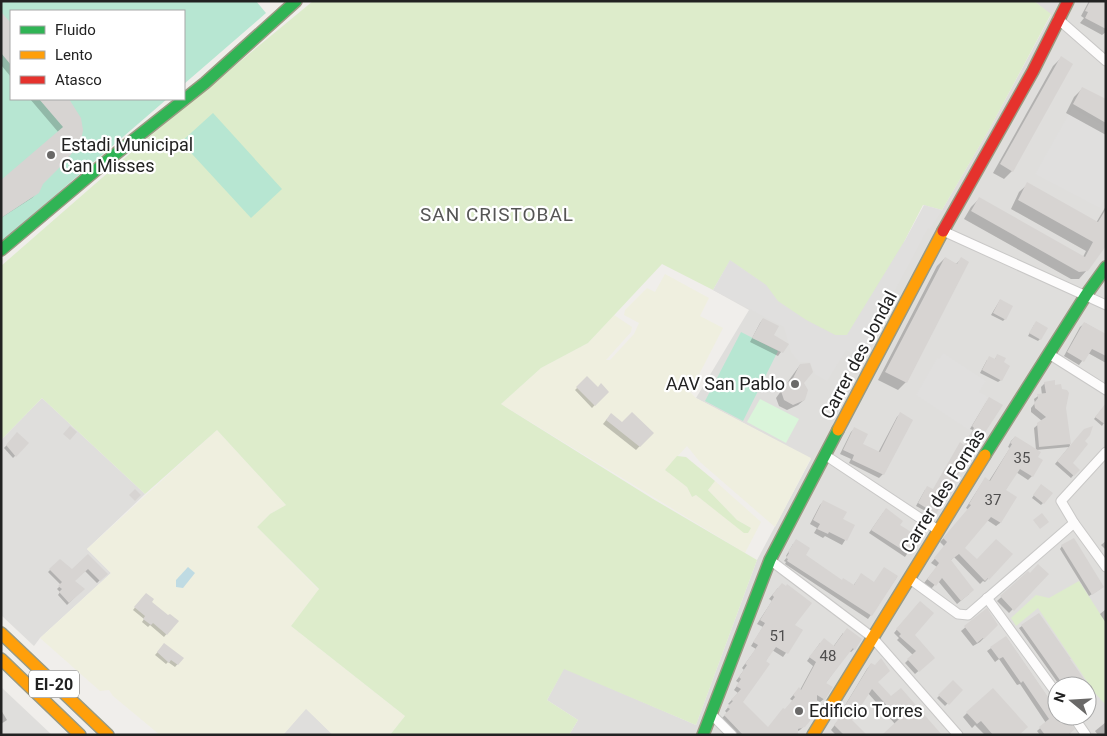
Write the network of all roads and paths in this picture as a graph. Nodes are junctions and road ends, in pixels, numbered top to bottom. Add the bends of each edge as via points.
1 (296, 1) edge
2 (1068, 1) edge
3 (1058, 19) junction
4 (1106, 61) edge
5 (185, 99) edge
6 (184, 100) edge
7 (943, 231) junction
8 (1, 250) edge
9 (1106, 268) edge
10 (1086, 295) junction
11 (1106, 305) edge
12 (1049, 354) junction
13 (1106, 390) edge
14 (1106, 452) edge
15 (825, 456) junction
16 (1074, 523) junction
17 (938, 530) junction
18 (770, 560) junction
19 (1106, 567) edge
20 (910, 578) junction
21 (988, 598) junction
22 (1, 633) edge
23 (872, 637) junction
24 (3, 665) edge
25 (1047, 680) edge
26 (711, 714) junction
27 (80, 735) edge
28 (108, 735) edge
29 (703, 735) edge
30 (732, 735) edge
31 (813, 735) edge
32 (958, 735) edge

1 - 5 main road
2 - 3 main road, Carrer des Jondal
3 - 4 street
3 - 7 main road, Carrer des Jondal via 1033,71
6 - 8 main road
7 - 10 street
7 - 15 main road, Carrer des Jondal
9 - 10 main road, Carrer des Fornàs
10 - 11 street
10 - 12 main road, Carrer des Fornàs
12 - 13 street
12 - 17 main road, Carrer des Fornàs
14 - 16 street via 1060,501
15 - 17 street
15 - 18 main road, Carrer des Jondal
16 - 19 street
16 - 21 street
17 - 20 main road, Carrer des Fornàs
18 - 23 street
18 - 26 main road, Carrer des Jondal
20 - 21 street via 958,614 968,615
20 - 23 main road, Carrer des Fornàs
21 - 25 street
22 - 28 main road, EI-20
23 - 31 main road, Carrer des Fornàs
23 - 32 street
24 - 27 main road, EI-20
26 - 29 main road, Carrer des Jondal
26 - 30 street

